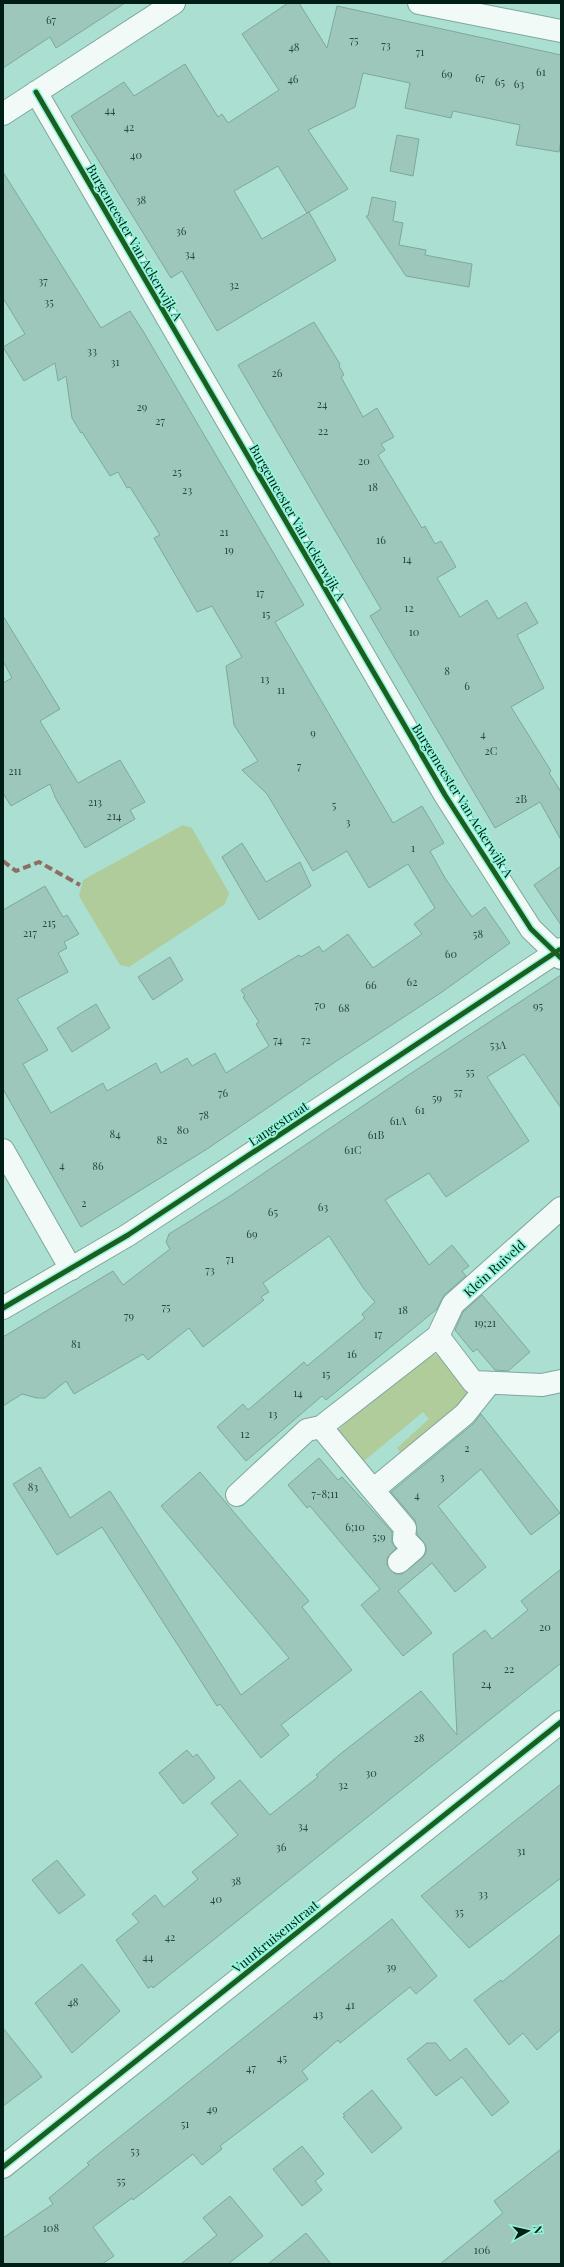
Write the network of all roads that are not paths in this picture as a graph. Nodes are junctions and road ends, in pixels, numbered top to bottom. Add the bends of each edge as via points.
1 (174, 3) edge
2 (419, 3) edge
3 (561, 31) edge
4 (36, 92) junction
5 (3, 114) edge
6 (559, 953) edge
7 (3, 1150) edge
8 (561, 1208) edge
9 (71, 1269) junction
10 (3, 1308) edge
11 (438, 1336) junction
12 (561, 1381) edge
13 (489, 1384) junction
14 (321, 1427) junction
15 (373, 1490) junction
16 (237, 1494) dead end
17 (398, 1562) dead end
18 (561, 1722) edge
19 (3, 2167) edge

1 - 4 street
2 - 3 street
4 - 5 street
4 - 6 street, Burgemeester Van Ackerwijk A via 445,795 531,929
6 - 9 street, Langestraat via 207,1184
7 - 9 street
8 - 11 street, Klein Ruiveld via 453,1304
9 - 10 street, Langestraat
11 - 13 street via 473,1382
11 - 14 street, Klein Ruiveld
12 - 13 street via 542,1385 510,1382
13 - 15 street via 465,1414
14 - 15 street
14 - 16 street, Klein Ruiveld via 307,1430
15 - 17 street via 405,1528 404,1539 414,1550
18 - 19 street, Vuurkruisenstraat

